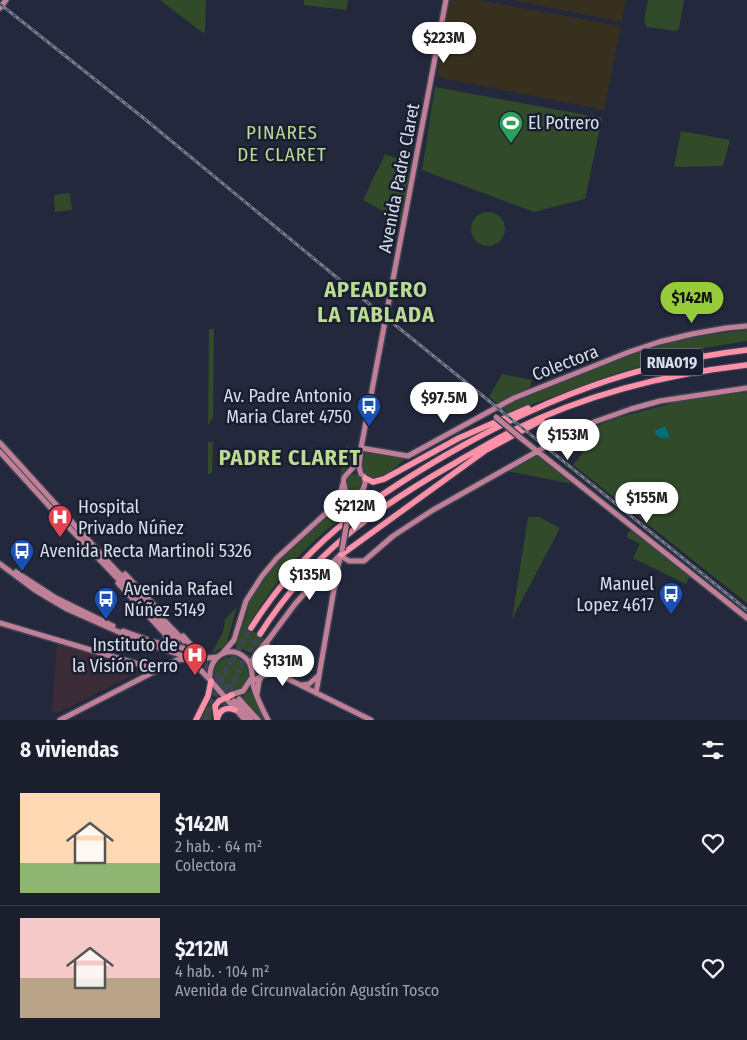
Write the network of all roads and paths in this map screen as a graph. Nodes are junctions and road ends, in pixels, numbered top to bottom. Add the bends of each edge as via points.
1 (6, 0) edge
2 (446, 0) edge
3 (0, 8) edge
4 (747, 326) edge
5 (747, 348) edge
6 (747, 367) edge
7 (747, 388) edge
8 (545, 404) junction
9 (489, 412) junction
10 (554, 412) junction
11 (0, 443) edge
12 (0, 448) edge
13 (361, 448) junction
14 (537, 451) junction
15 (0, 452) edge
16 (360, 458) junction
17 (21, 466) junction
18 (350, 472) junction
19 (28, 473) junction
20 (363, 476) junction
21 (27, 482) junction
22 (343, 484) junction
23 (346, 491) junction
24 (359, 493) junction
25 (349, 509) junction
26 (344, 550) junction
27 (0, 559) edge
28 (0, 564) edge
29 (109, 566) junction
30 (318, 578) junction
31 (335, 585) junction
32 (747, 618) edge
33 (0, 623) edge
34 (250, 628) tunnel mouth
35 (260, 634) tunnel mouth
36 (269, 639) junction
37 (178, 641) tunnel mouth
38 (184, 641) tunnel mouth
39 (160, 643) junction
40 (220, 655) junction
41 (202, 656) junction
42 (193, 662) junction
43 (250, 665) junction
44 (158, 670) junction
45 (272, 671) junction
46 (319, 673) junction
47 (262, 676) junction
48 (210, 680) junction
49 (251, 680) junction
50 (300, 684) junction
51 (218, 690) junction
52 (316, 692) junction
53 (225, 698) junction
54 (235, 699) junction
55 (258, 699) junction
56 (235, 710) junction
57 (60, 720) edge
58 (196, 720) edge
59 (217, 720) edge
60 (245, 720) edge
61 (252, 720) edge
62 (258, 720) edge
63 (268, 720) edge
64 (371, 720) edge

1 - 3 main road
2 - 13 main road, Avenida Padre Claret
4 - 9 main road, Colectora via 701,332 642,348 530,390
5 - 8 highway, RNA019 via 631,372
6 - 10 highway, RNA019 via 711,370 638,384
7 - 14 main road via 680,397 638,407 594,422
8 - 20 highway via 521,410 459,438 380,481 371,482
8 - 34 highway, RNA019 via 461,446 357,512 301,562
9 - 13 main road, Colectora via 411,455
9 - 14 main road, bridge
10 - 26 highway via 486,450
10 - 35 highway, RNA019 via 438,472 353,529 303,577
11 - 17 main road
12 - 17 main road
13 - 16 main road, Avenida Padre Claret
14 - 26 main road via 416,520 361,562 346,560
14 - 32 main road
15 - 21 main road
16 - 18 main road, Avenida Padre Claret
16 - 20 main road, Avenida Padre Claret
17 - 19 main road
18 - 20 main road
18 - 22 main road via 344,476
19 - 21 main road
19 - 29 main road
20 - 24 main road via 365,487
21 - 29 main road
22 - 23 main road
22 - 40 main road via 336,504 277,558 258,581 244,605 232,644
23 - 24 main road
23 - 25 main road
24 - 25 main road
25 - 26 main road, bridge
26 - 30 main road
26 - 31 main road
27 - 39 main road via 68,605 117,628
28 - 42 main road via 67,609
29 - 37 main road
29 - 38 main road
29 - 39 main road via 118,583 166,635 165,642
29 - 41 main road via 132,582
30 - 31 main road via 328,576
30 - 36 main road
31 - 46 main road
33 - 44 main road
36 - 43 main road
36 - 45 main road via 263,660
39 - 41 main road
40 - 41 main road
40 - 43 main road via 238,654
40 - 48 main road via 210,668
42 - 44 main road via 180,659
42 - 48 main road
43 - 45 main road
43 - 49 main road
44 - 57 main road
45 - 47 main road
45 - 50 main road
46 - 50 main road via 309,684
46 - 52 main road
47 - 49 main road
47 - 55 main road
48 - 51 main road
48 - 58 highway via 208,696
49 - 54 main road
49 - 55 main road
50 - 52 main road
51 - 53 main road
51 - 54 main road
52 - 64 main road
53 - 54 highway
53 - 56 main road
53 - 59 highway via 215,706
54 - 61 main road
54 - 62 main road
55 - 63 main road
56 - 59 highway via 222,710
56 - 60 main road

